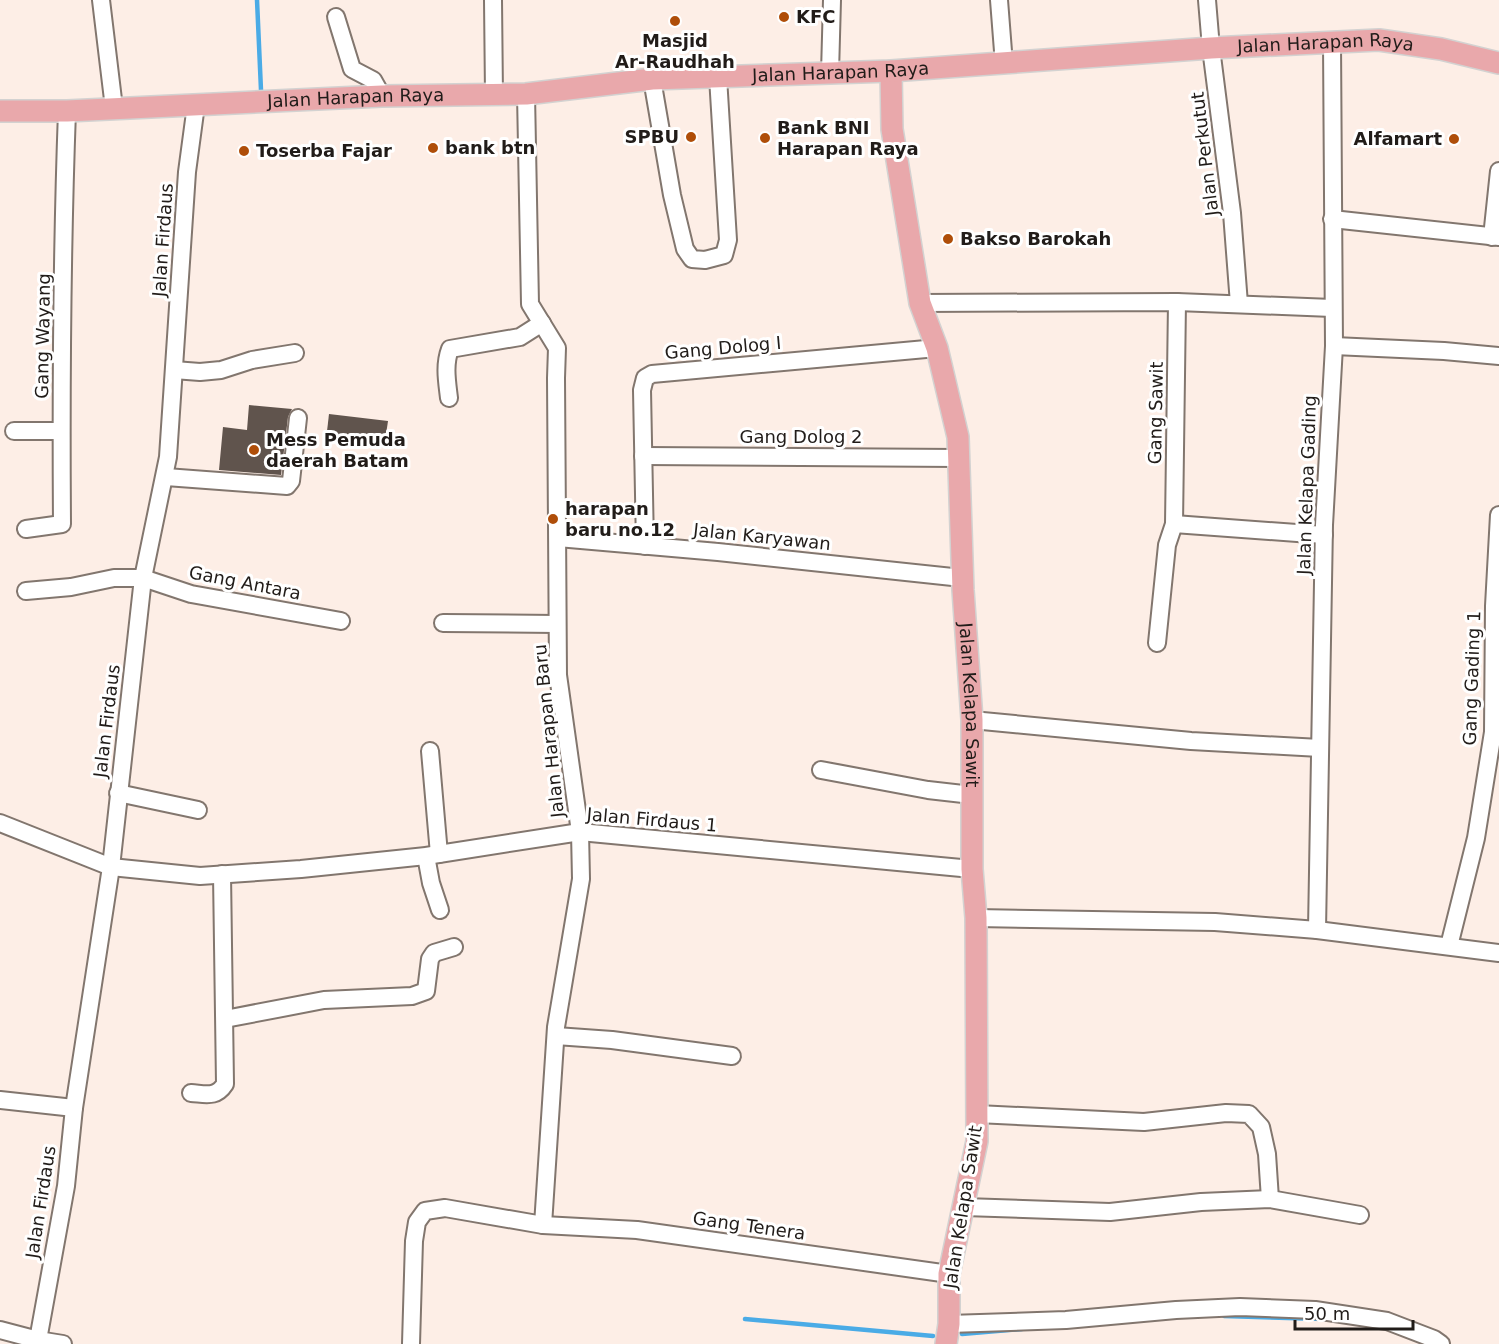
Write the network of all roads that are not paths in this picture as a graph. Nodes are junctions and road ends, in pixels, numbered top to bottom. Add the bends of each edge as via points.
1 (101, 0) edge
2 (493, 0) edge
3 (832, 0) edge
4 (999, 0) edge
5 (1207, 0) edge
6 (336, 17) dead end
7 (1332, 42) junction
8 (1211, 48) junction
9 (1499, 63) edge
10 (1004, 64) junction
11 (891, 71) junction
12 (830, 73) junction
13 (718, 77) junction
14 (652, 79) junction
15 (494, 94) junction
16 (526, 94) junction
17 (382, 96) junction
18 (196, 105) junction
19 (114, 108) junction
20 (0, 111) edge
21 (68, 111) junction
22 (1499, 171) edge
23 (1332, 219) junction
24 (1496, 237) edge
25 (1178, 302) junction
26 (920, 303) junction
27 (1239, 304) junction
28 (1332, 308) junction
29 (542, 323) junction
30 (1334, 346) junction
31 (938, 348) junction
32 (295, 353) dead end
33 (1499, 357) edge
34 (174, 370) junction
35 (449, 398) dead end
36 (298, 418) dead end
37 (14, 430) dead end
38 (61, 431) junction
39 (643, 456) junction
40 (959, 458) junction
41 (166, 477) junction
42 (1499, 515) edge
43 (1174, 524) junction
44 (26, 530) dead end
45 (1324, 535) junction
46 (558, 538) junction
47 (645, 546) junction
48 (144, 578) junction
49 (962, 578) junction
50 (26, 591) dead end
51 (341, 621) dead end
52 (443, 622) dead end
53 (557, 624) junction
54 (1157, 643) dead end
55 (972, 720) junction
56 (1320, 748) junction
57 (430, 751) dead end
58 (821, 771) dead end
59 (118, 793) junction
60 (972, 795) junction
61 (198, 810) dead end
62 (0, 823) edge
63 (580, 832) junction
64 (433, 855) junction
65 (111, 867) junction
66 (972, 870) junction
67 (222, 874) junction
68 (440, 910) dead end
69 (976, 918) junction
70 (1317, 930) junction
71 (1449, 946) junction
72 (454, 947) dead end
73 (1499, 952) edge
74 (225, 1019) junction
75 (556, 1036) junction
76 (732, 1056) dead end
77 (191, 1093) dead end
78 (0, 1100) edge
79 (74, 1108) junction
80 (977, 1114) junction
81 (1270, 1199) junction
82 (964, 1207) junction
83 (1360, 1215) dead end
84 (543, 1225) junction
85 (948, 1274) junction
86 (0, 1330) edge
87 (947, 1334) edge
88 (38, 1340) junction
89 (63, 1344) edge
90 (411, 1344) edge
91 (1441, 1344) edge

1 - 19 street
2 - 15 street
3 - 12 street
4 - 10 street
5 - 8 street, Jalan Perkutut
6 - 17 street via 352,69 373,80
7 - 8 main road, Jalan Harapan Raya
7 - 9 main road, Jalan Harapan Raya via 1378,40 1442,49
7 - 23 street, Jalan Kelapa Gading
8 - 10 main road, Jalan Harapan Raya
8 - 27 street, Jalan Perkutut
10 - 11 main road, Jalan Harapan Raya
11 - 12 main road, Jalan Harapan Raya
11 - 26 main road, Jalan Kelapa Sawit via 892,129
12 - 13 main road, Jalan Harapan Raya
13 - 14 main road, Jalan Harapan Raya
13 - 14 street via 728,240 724,255 705,260 692,259 685,249
14 - 16 main road, Jalan Harapan Raya
15 - 16 main road, Jalan Harapan Raya
15 - 17 main road, Jalan Harapan Raya
16 - 29 street, Jalan Harapan Baru via 530,304
17 - 18 main road, Jalan Harapan Raya
18 - 19 main road, Jalan Harapan Raya
18 - 34 street, Jalan Firdaus via 187,172
19 - 21 main road, Jalan Harapan Raya
20 - 21 main road, Jalan Harapan Raya
21 - 38 street, Gang Wayang
22 - 24 street
23 - 24 street
23 - 28 street, Jalan Kelapa Gading
25 - 26 street
25 - 27 street
25 - 43 street, Gang Sawit
26 - 31 main road, Jalan Kelapa Sawit
27 - 28 street
28 - 30 street, Jalan Kelapa Gading
29 - 35 street via 520,337 450,349
29 - 46 street, Jalan Harapan Baru via 558,348
30 - 33 street
30 - 45 street, Jalan Kelapa Gading
31 - 39 street, Gang Dolog I via 652,374 645,378 642,390
31 - 40 main road, Jalan Kelapa Sawit
32 - 34 street via 221,370
34 - 41 street, Jalan Firdaus
36 - 41 street via 291,481 287,486
37 - 38 street
38 - 44 street, Gang Wayang via 62,524
39 - 40 street, Gang Dolog 2
39 - 47 street, Gang Dolog I
40 - 49 main road, Jalan Kelapa Sawit
41 - 48 street, Jalan Firdaus
42 - 71 street, Gang Gading 1 via 1493,732 1476,838
43 - 45 street
43 - 54 street, Gang Sawit via 1167,545
45 - 56 street, Jalan Kelapa Gading
46 - 47 street, Jalan Karyawan
46 - 53 street, Jalan Harapan Baru
47 - 49 street, Jalan Karyawan
48 - 50 street, Gang Antara via 114,578
48 - 51 street, Gang Antara via 191,594
48 - 59 street, Jalan Firdaus
49 - 55 main road, Jalan Kelapa Sawit
52 - 53 street
53 - 63 street, Jalan Harapan Baru via 558,675
55 - 56 street via 1191,741
55 - 60 main road, Jalan Kelapa Sawit
56 - 70 street, Jalan Kelapa Gading
57 - 64 street
58 - 60 street
59 - 61 street
59 - 65 street, Jalan Firdaus
60 - 66 main road, Jalan Kelapa Sawit
62 - 65 street, Jalan Firdaus 1
63 - 64 street, Jalan Firdaus 1
63 - 66 street, Jalan Firdaus 1
63 - 75 street, Jalan Harapan Baru via 580,879
64 - 67 street, Jalan Firdaus 1
64 - 68 street via 431,883
65 - 67 street, Jalan Firdaus 1 via 200,876
65 - 79 street, Jalan Firdaus
66 - 69 main road, Jalan Kelapa Sawit
67 - 74 street
69 - 70 street via 1215,922
69 - 80 main road, Jalan Kelapa Sawit
70 - 71 street
71 - 73 street
72 - 74 street via 430,959 426,991 419,994 324,1000
74 - 77 street via 225,1084 213,1095
75 - 76 street
75 - 84 street, Jalan Harapan Baru
78 - 79 street
79 - 88 street, Jalan Firdaus via 66,1186
80 - 81 street via 1144,1122 1249,1114 1261,1127
80 - 82 main road, Jalan Kelapa Sawit via 977,1140
81 - 82 street via 1110,1212
81 - 83 street
82 - 85 main road, Jalan Kelapa Sawit
84 - 85 street, Gang Tenera via 637,1230
84 - 90 street, Gang Tenera via 445,1208 425,1211 417,1222 414,1241
85 - 87 main road, Jalan Kelapa Sawit
86 - 88 street
87 - 91 street via 1066,1320 1240,1307 1315,1310 1387,1321
88 - 89 street

